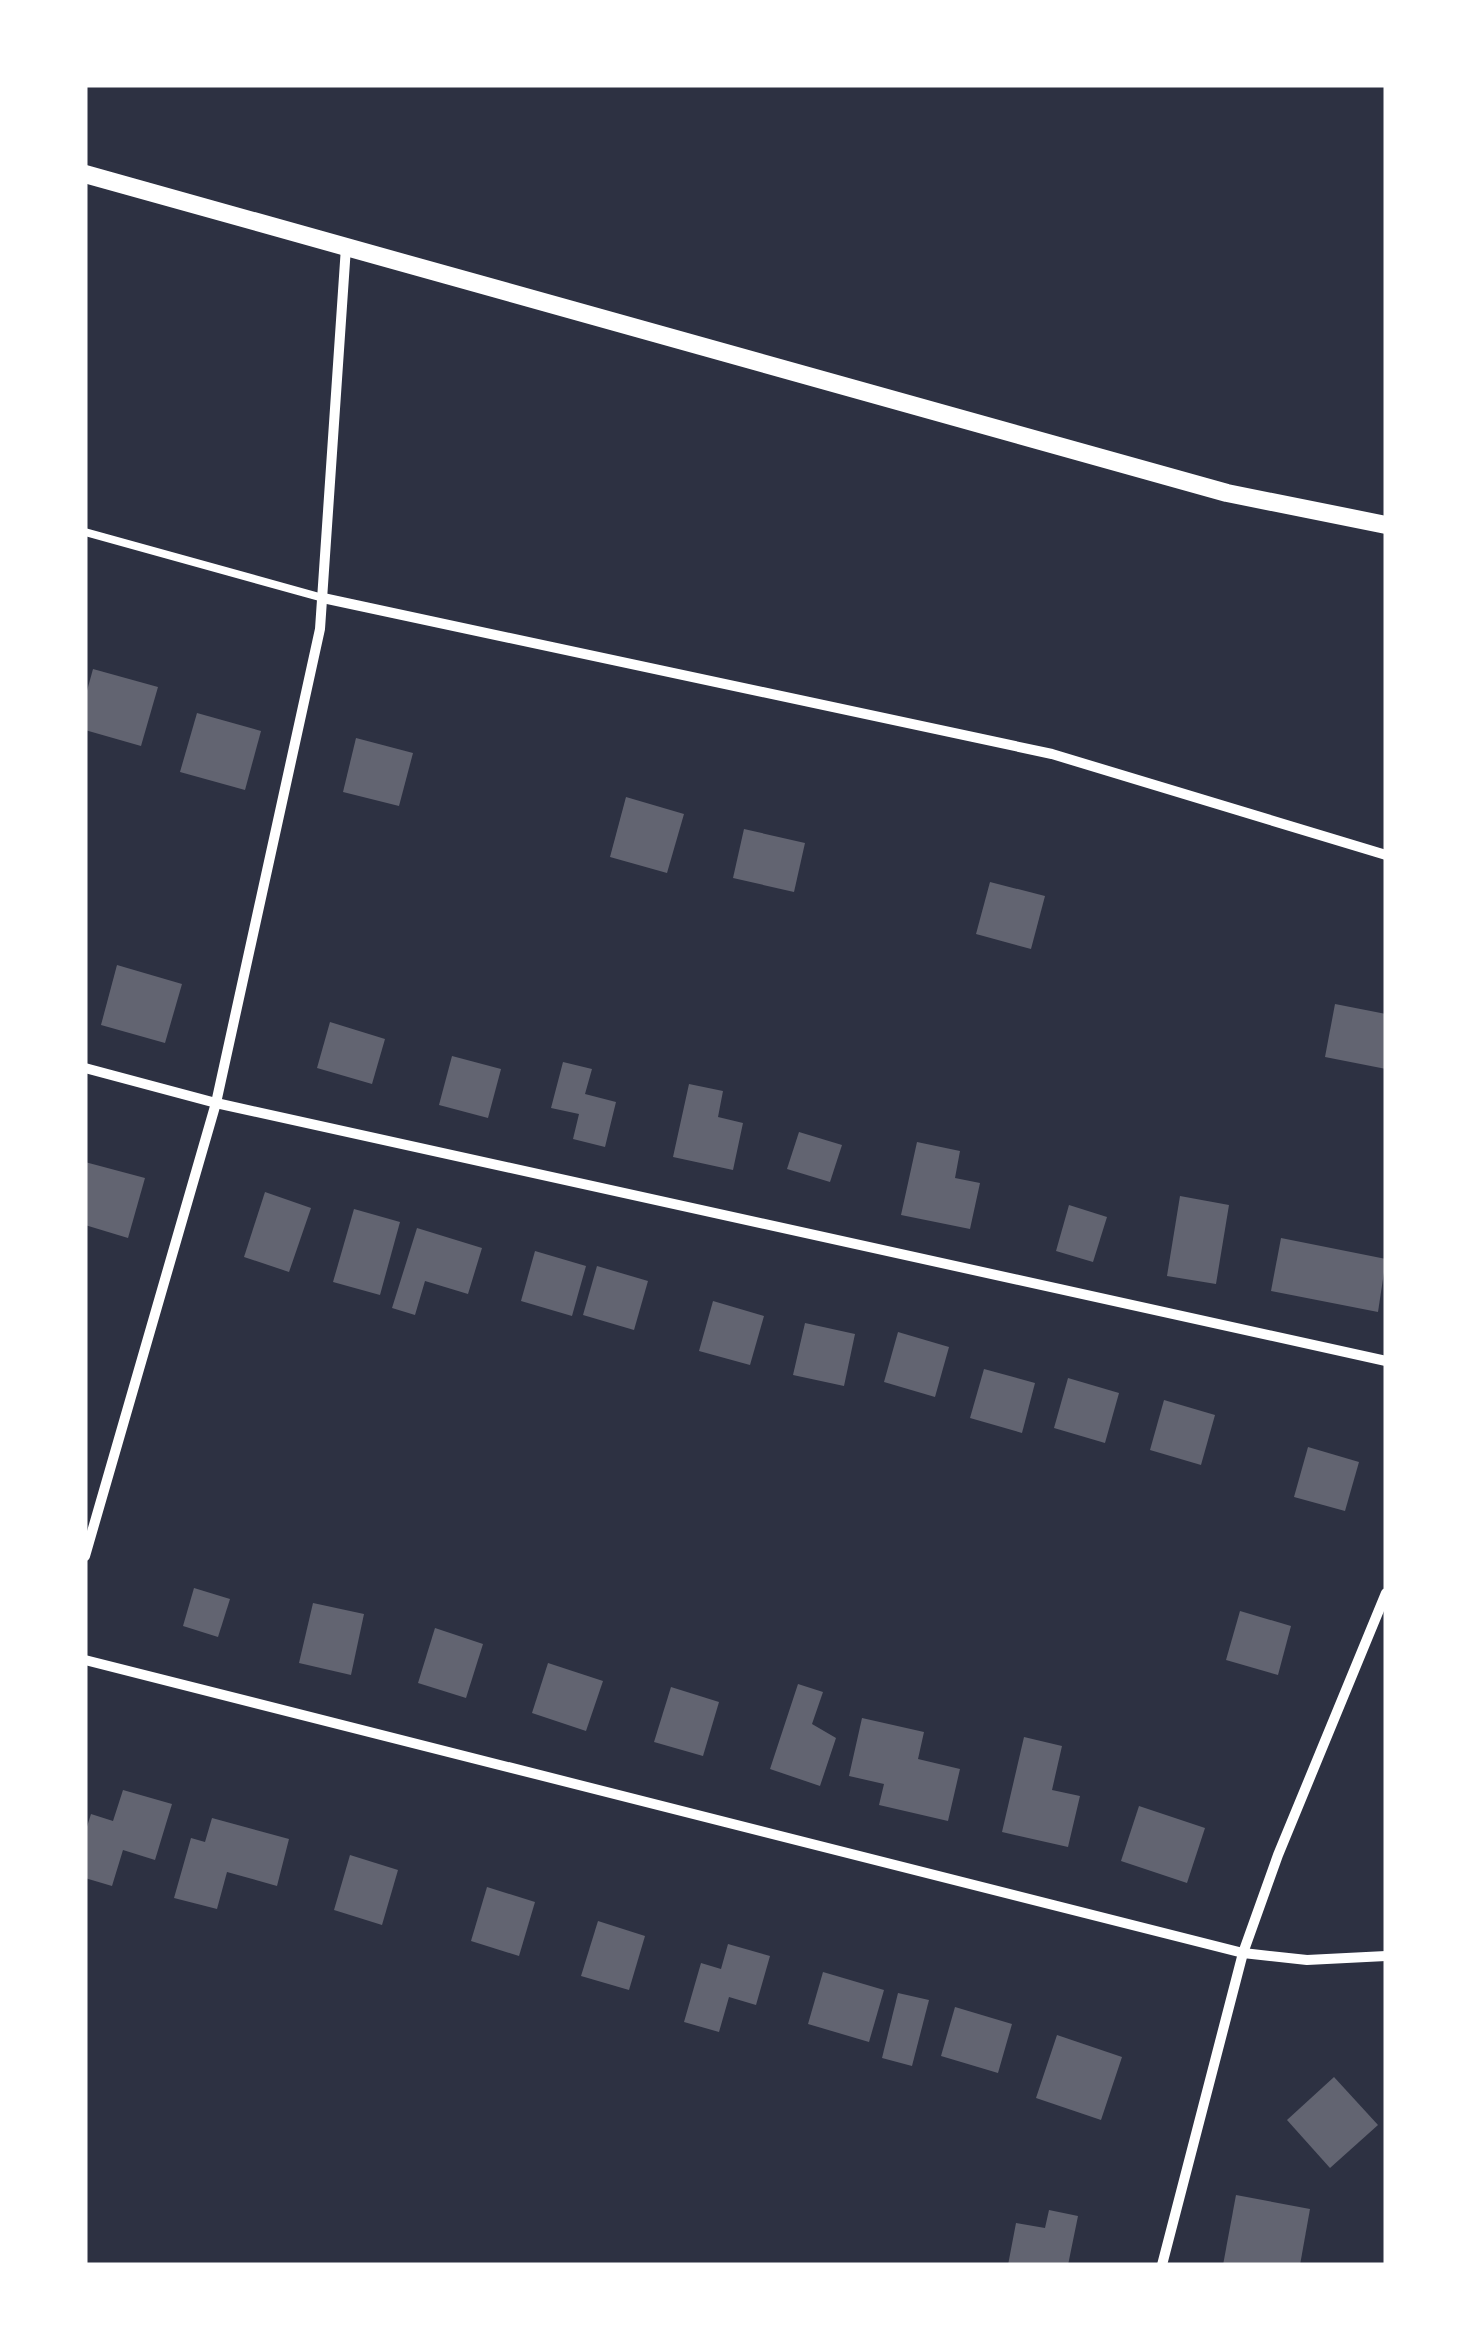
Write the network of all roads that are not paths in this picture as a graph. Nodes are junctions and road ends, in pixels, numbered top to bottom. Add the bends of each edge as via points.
1 (85, 174) edge
2 (346, 247) junction
3 (1386, 525) edge
4 (85, 532) edge
5 (323, 598) junction
6 (1386, 855) edge
7 (85, 1068) edge
8 (216, 1103) junction
9 (1386, 1361) edge
10 (85, 1556) edge
11 (1386, 1593) edge
12 (85, 1660) edge
13 (1243, 1953) junction
14 (1386, 1956) edge
15 (1162, 2265) edge

1 - 2 street
2 - 3 street via 1227,493
2 - 5 street
4 - 5 lane
5 - 6 street via 1052,754
5 - 8 street
7 - 8 street
8 - 9 street
8 - 10 street
11 - 13 street
12 - 13 street
13 - 14 street via 1307,1960
13 - 15 street

